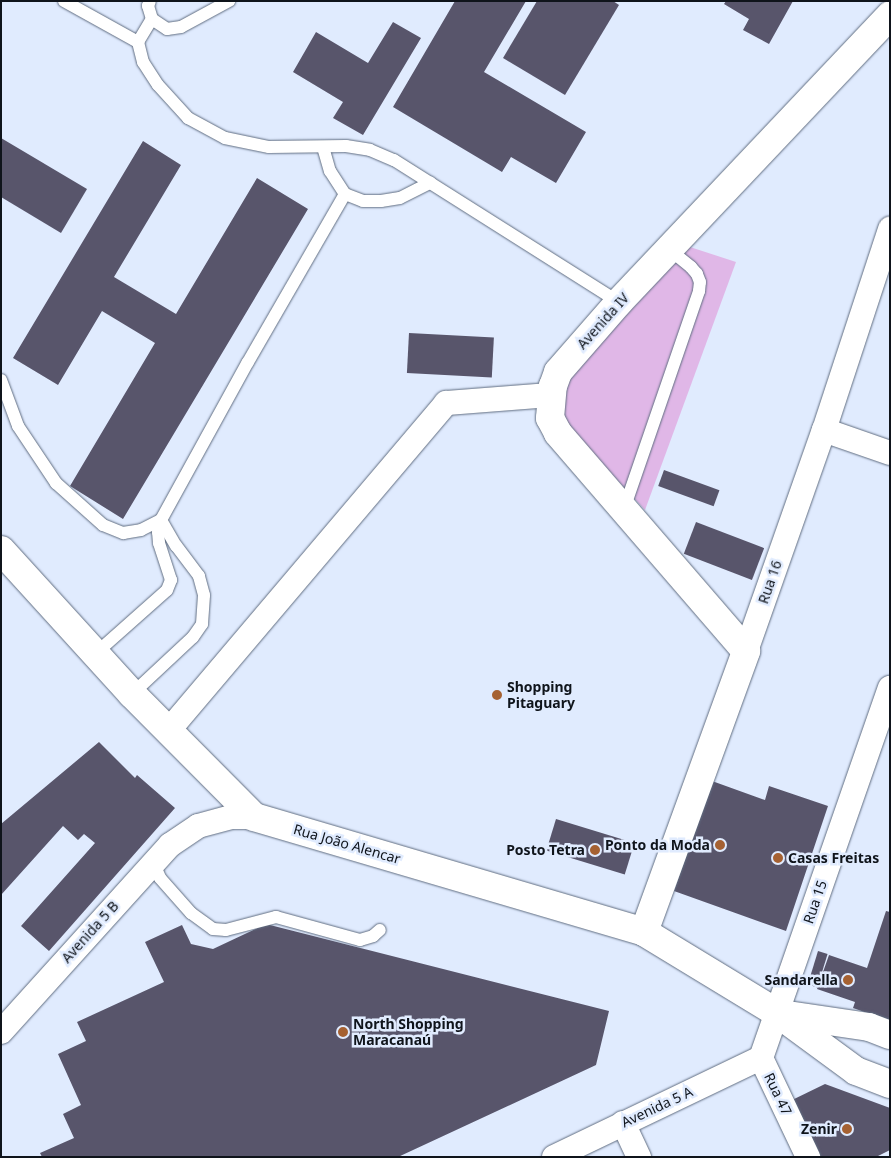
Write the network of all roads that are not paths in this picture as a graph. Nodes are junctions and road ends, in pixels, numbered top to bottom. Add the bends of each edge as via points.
1 (64, 1) edge
2 (150, 1) edge
3 (229, 1) edge
4 (890, 15) edge
5 (152, 19) junction
6 (138, 42) junction
7 (323, 147) junction
8 (430, 183) junction
9 (345, 194) junction
10 (890, 230) edge
11 (669, 249) junction
12 (618, 302) junction
13 (1, 380) edge
14 (551, 395) junction
15 (824, 430) junction
16 (890, 453) edge
17 (624, 509) junction
18 (161, 520) junction
19 (1, 550) edge
20 (746, 651) junction
21 (95, 654) junction
22 (890, 688) edge
23 (132, 694) junction
24 (169, 730) junction
25 (254, 817) junction
26 (152, 862) junction
27 (380, 930) dead end
28 (644, 932) junction
29 (777, 1013) junction
30 (1, 1032) edge
31 (890, 1035) edge
32 (761, 1058) junction
33 (890, 1084) edge
34 (622, 1123) junction
35 (554, 1157) edge
36 (639, 1157) edge
37 (808, 1157) edge

1 - 6 lane
2 - 5 lane via 148,6
3 - 5 lane via 181,27 167,29
4 - 11 street, Avenida IV
5 - 6 lane
6 - 7 lane via 143,62 158,85 188,118 225,138 269,147
7 - 8 lane via 370,150 394,160
7 - 9 lane via 330,171
8 - 9 lane via 400,198 382,202 363,201
8 - 12 lane
9 - 18 lane
10 - 15 street, Rua 16
11 - 12 street, Avenida IV
11 - 17 lane via 697,274 699,291
12 - 14 street, Avenida IV via 558,372
13 - 18 lane via 18,426 56,484 103,525 123,533 142,530
14 - 17 street, Avenida IV via 550,418 558,433
14 - 24 street via 446,403
15 - 16 street
15 - 20 street, Rua 16
17 - 20 street, Avenida IV
18 - 21 lane via 159,543 171,580 167,590
18 - 23 lane via 198,576 204,595 202,624 193,638
19 - 21 street, Rua João Alencar
20 - 28 street, Rua 16
21 - 23 street, Rua João Alencar
22 - 29 street, Rua 15
23 - 24 street, Rua João Alencar
24 - 25 street, Rua João Alencar
25 - 26 street, Avenida 5 B via 215,820 198,826
25 - 28 street, Rua João Alencar
26 - 27 lane via 166,885 191,912 213,929 226,930 276,917 360,940
26 - 30 street, Avenida 5 B
28 - 29 street, Rua João Alencar
29 - 31 street via 869,1026
29 - 32 street, Rua 15
29 - 33 street, Rua João Alencar via 856,1071
32 - 34 street, Avenida 5 A
32 - 37 street, Rua 47
34 - 35 street, Avenida 5 A
34 - 36 street

